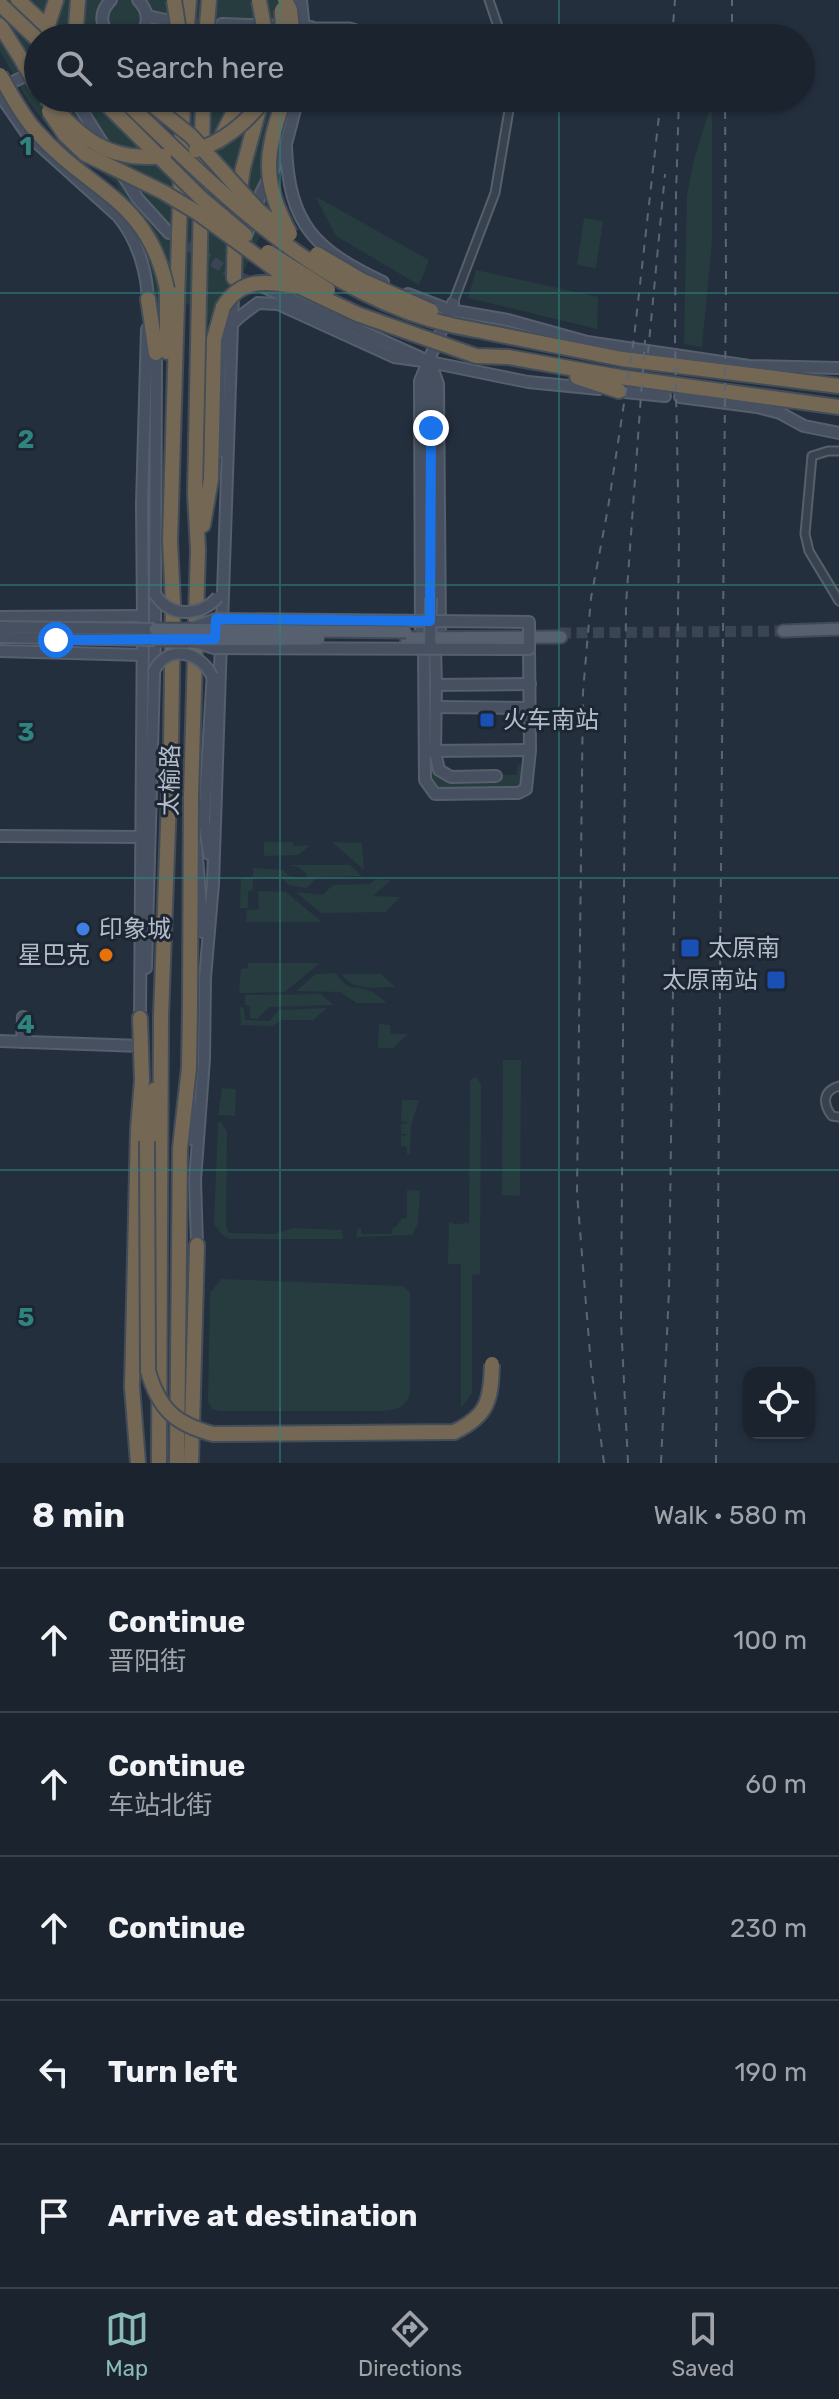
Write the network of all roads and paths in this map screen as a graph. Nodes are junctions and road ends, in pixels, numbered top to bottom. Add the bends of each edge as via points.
1 (18, 0) edge
2 (56, 0) edge
3 (78, 0) edge
4 (111, 0) edge
5 (138, 0) edge
6 (174, 0) edge
7 (189, 0) edge
8 (209, 0) edge
9 (259, 0) edge
10 (283, 0) edge
11 (301, 0) edge
12 (489, 0) edge
13 (0, 3) edge
14 (147, 16) junction
15 (171, 21) tunnel mouth
16 (24, 24) edge
17 (44, 24) edge
18 (46, 24) edge
19 (76, 24) edge
20 (105, 24) edge
21 (145, 24) edge
22 (180, 24) edge
23 (185, 24) edge
24 (207, 24) edge
25 (264, 24) edge
26 (283, 24) edge
27 (292, 24) edge
28 (306, 24) edge
29 (497, 24) edge
30 (0, 25) edge
31 (24, 65) edge
32 (0, 75) edge
33 (24, 77) edge
34 (0, 88) edge
35 (0, 95) edge
36 (50, 112) edge
37 (58, 112) edge
38 (83, 112) edge
39 (114, 112) edge
40 (136, 112) edge
41 (161, 112) edge
42 (183, 112) edge
43 (203, 112) edge
44 (234, 112) edge
45 (254, 112) edge
46 (259, 112) edge
47 (280, 112) edge
48 (294, 112) edge
49 (509, 112) edge
50 (286, 144) junction
51 (202, 187) junction
52 (169, 233) tunnel mouth
53 (294, 241) junction
54 (234, 278) junction
55 (298, 286) junction
56 (264, 287) tunnel mouth
57 (148, 299) junction
58 (451, 306) junction
59 (231, 325) junction
60 (476, 330) junction
61 (591, 343) junction
62 (156, 353) joint
63 (508, 357) junction
64 (430, 362) junction
65 (839, 368) edge
66 (839, 386) edge
67 (619, 391) junction
68 (665, 396) dead end
69 (680, 397) dead end
70 (839, 407) edge
71 (839, 433) edge
72 (839, 451) edge
73 (170, 541) junction
74 (198, 549) junction
75 (155, 594) junction
76 (218, 597) junction
77 (839, 601) edge
78 (143, 616) junction
79 (0, 617) edge
80 (429, 621) junction
81 (0, 627) edge
82 (839, 632) edge
83 (783, 633) tunnel mouth
84 (215, 634) junction
85 (155, 635) junction
86 (187, 635) junction
87 (560, 635) tunnel mouth
88 (0, 637) edge
89 (430, 643) junction
90 (0, 651) edge
91 (529, 652) junction
92 (143, 655) junction
93 (154, 671) junction
94 (212, 676) junction
95 (530, 684) junction
96 (436, 685) junction
97 (436, 707) junction
98 (530, 708) junction
99 (530, 750) junction
100 (430, 751) junction
101 (496, 776) dead end
102 (191, 796) junction
103 (0, 836) edge
104 (142, 837) junction
105 (213, 884) junction
106 (205, 978) junction
107 (161, 1016) junction
108 (23, 1017) dead end
109 (140, 1018) junction
110 (0, 1041) edge
111 (22, 1042) junction
112 (141, 1046) junction
113 (189, 1068) junction
114 (142, 1080) junction
115 (839, 1086) edge
116 (839, 1117) edge
117 (147, 1141) junction
118 (195, 1180) junction
119 (197, 1245) joint
120 (492, 1364) dead end
121 (138, 1463) edge
122 (159, 1463) edge
123 (177, 1463) edge
124 (191, 1463) edge

1 - 17 highway
2 - 18 highway
3 - 19 highway
4 - 20 main road via 103,10
5 - 14 main road
6 - 22 highway, bridge
7 - 23 highway
8 - 24 highway
9 - 25 highway, bridge
10 - 26 highway, bridge
10 - 27 highway, bridge
11 - 28 main road
12 - 29 street
13 - 16 highway, bridge
14 - 15 main road
14 - 21 main road
30 - 31 highway, bridge
32 - 73 highway, bridge via 36,131 128,208 163,266
33 - 34 main road
35 - 57 main road via 27,134 129,229
36 - 55 highway, bridge via 85,154 198,213
37 - 45 highway, bridge via 78,134 108,152 145,158 209,146
38 - 52 main road via 138,199
39 - 63 highway, bridge via 200,197 250,240 308,279 371,313
40 - 60 highway, bridge via 261,226 355,290 445,325
41 - 53 highway, bridge
42 - 73 highway, 太榆路
43 - 51 highway, 太榆路
44 - 51 highway
46 - 54 highway via 243,168
47 - 53 highway, bridge via 269,154 269,183
48 - 50 main road
49 - 58 street via 495,193
50 - 54 main road via 261,193
50 - 58 main road via 293,203 319,243 349,266 401,291
51 - 74 highway, 太榆路
53 - 60 highway, bridge via 363,281
54 - 59 main road
55 - 63 highway, bridge via 357,314 461,351
55 - 74 highway, bridge via 258,281 241,287 223,307 214,339 211,479
56 - 64 main road
57 - 62 highway
57 - 78 main road
58 - 61 main road
58 - 64 main road
59 - 64 main road via 258,303 278,304 394,357
59 - 76 main road via 221,354 223,521
59 - 105 main road
60 - 61 main road
60 - 66 highway via 622,359
61 - 65 main road via 749,366
62 - 75 main road
63 - 67 highway
63 - 70 highway
64 - 67 main road via 528,382
64 - 80 main road, bridge
64 - 89 main road via 438,384
64 - 89 main road via 420,381
67 - 68 main road
69 - 71 main road via 757,407
72 - 77 street via 812,456 805,534 809,551
73 - 107 highway, 太榆路 via 171,745
74 - 102 highway, 太榆路
75 - 76 main road, bridge via 168,608 190,613 211,606
75 - 85 main road
76 - 84 main road, bridge
78 - 79 main road
78 - 92 main road
80 - 84 main road, bridge
80 - 89 main road, bridge
80 - 91 main road, bridge via 529,622
81 - 85 main road, bridge
82 - 83 main road
84 - 86 main road, bridge
84 - 86 main road, bridge
84 - 89 main road, bridge
84 - 89 main road, bridge via 406,635
84 - 94 main road, bridge
85 - 86 main road, bridge
85 - 88 main road, bridge
85 - 93 main road, bridge
87 - 89 main road
89 - 91 main road, bridge
89 - 96 main road
89 - 100 main road
90 - 92 main road
91 - 95 main road
92 - 104 main road
93 - 94 main road, bridge via 168,656 188,654 201,659
93 - 109 main road via 147,959
94 - 105 main road via 204,820
95 - 96 main road
95 - 98 main road
96 - 97 main road
97 - 98 main road
97 - 100 main road
98 - 99 main road
99 - 100 main road
99 - 100 main road via 527,785 518,793 449,794 435,794 428,787
100 - 101 main road via 439,770 451,777
102 - 106 main road
102 - 113 highway, 太榆路
103 - 104 main road
104 - 109 main road
105 - 106 main road
106 - 118 main road
107 - 117 highway
107 - 122 highway, 太榆路
108 - 111 main road
109 - 112 highway
110 - 111 main road
111 - 112 main road
112 - 114 highway
113 - 118 main road
113 - 123 highway, 太榆路 via 180,1148
114 - 117 highway
114 - 121 highway via 132,1387
115 - 116 street via 825,1095 825,1108
117 - 120 highway, bridge via 148,1371 155,1394 172,1416 213,1434 454,1432 472,1423 487,1404
118 - 119 main road
119 - 124 highway

